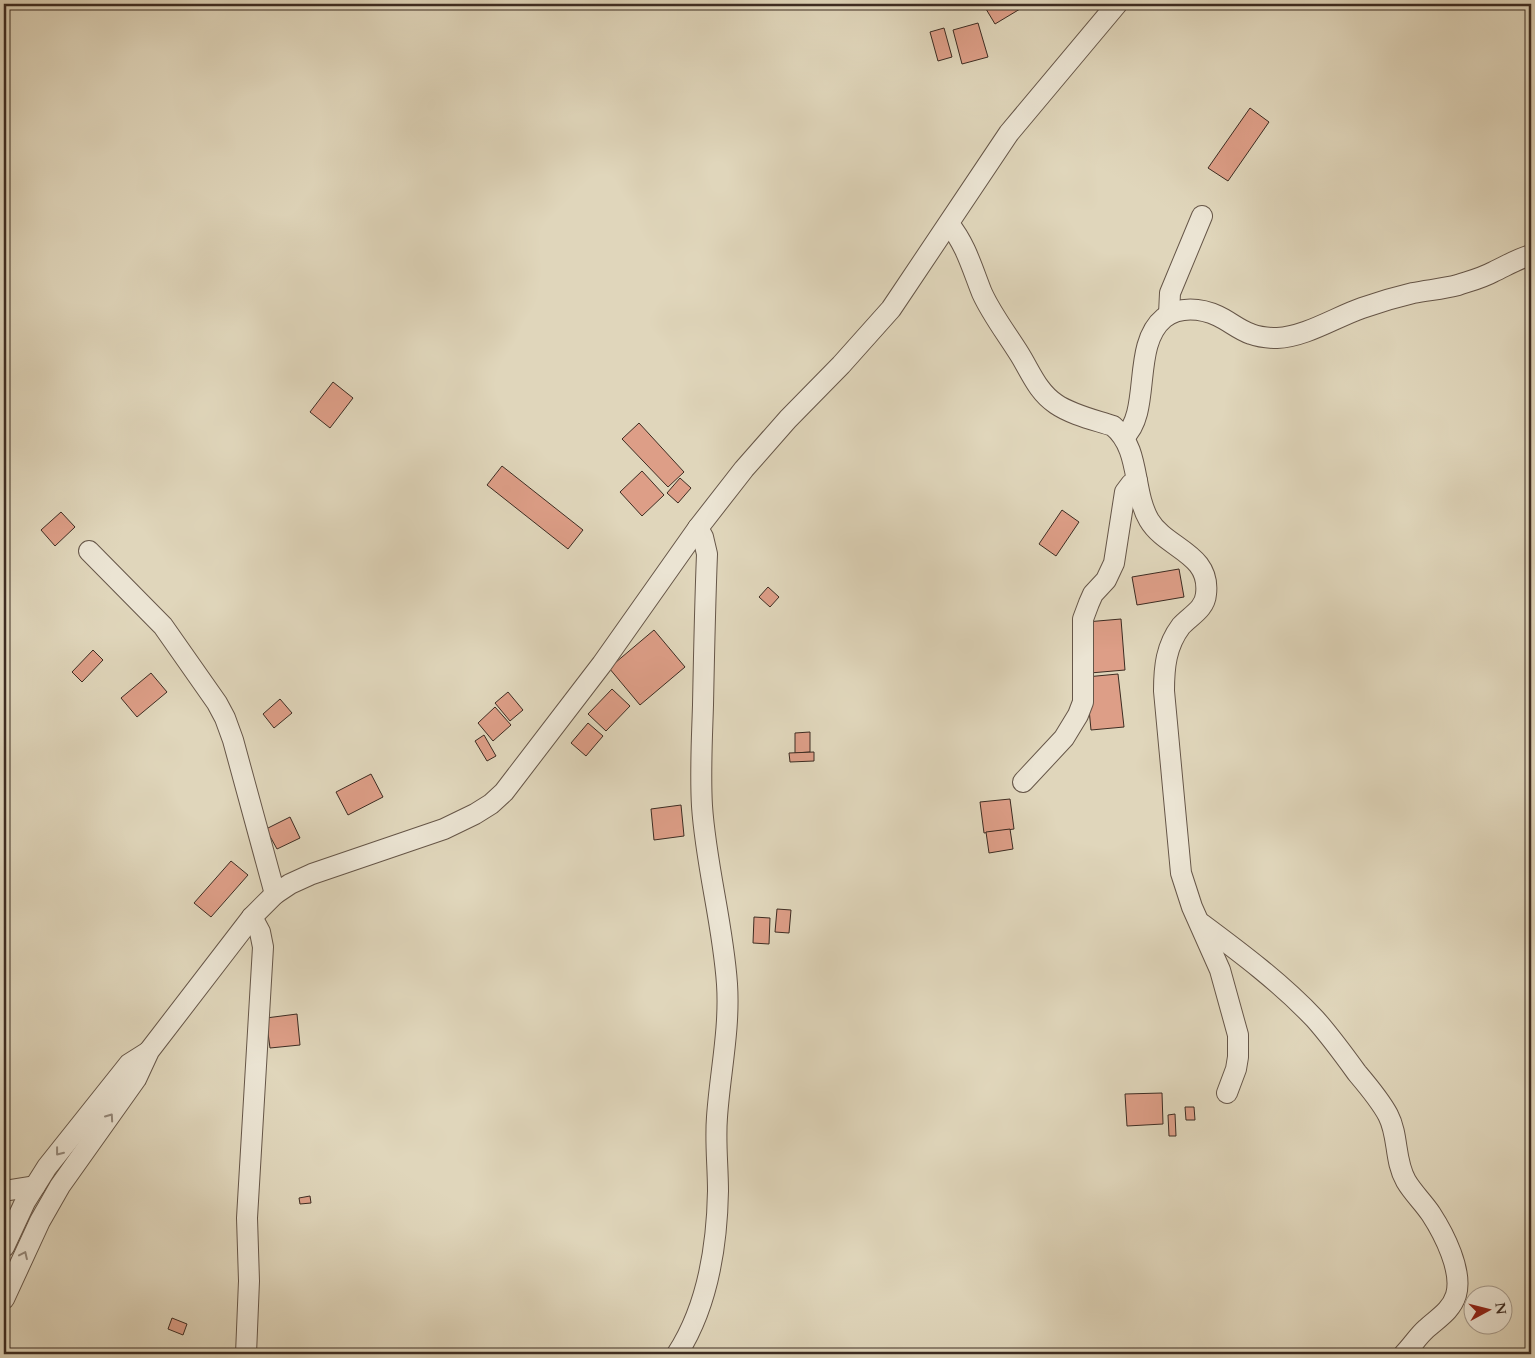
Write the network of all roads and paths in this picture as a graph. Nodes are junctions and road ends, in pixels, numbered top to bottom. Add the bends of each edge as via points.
1 (1117, 4) edge
2 (1202, 216) dead end
3 (949, 224) junction
4 (1531, 255) edge
5 (1170, 314) junction
6 (1124, 437) junction
7 (1137, 481) junction
8 (698, 528) junction
9 (90, 551) dead end
10 (1023, 782) dead end
11 (275, 894) junction
12 (252, 917) junction
13 (1200, 923) junction
14 (149, 1051) junction
15 (1227, 1093) dead end
16 (35, 1186) junction
17 (4, 1191) edge
18 (4, 1247) edge
19 (4, 1299) edge
20 (246, 1354) edge
21 (677, 1354) edge
22 (1404, 1354) edge

1 - 3 street via 1009,133
2 - 5 street via 1170,293
3 - 6 street via 968,253 990,307 1039,389 1066,410 1113,426
3 - 8 street via 891,309 788,419
4 - 5 street via 1474,280 1362,308 1292,336 1251,334 1206,311 1187,309
5 - 6 street via 1152,334 1142,372 1137,417
6 - 7 street
7 - 10 street via 1130,484 1125,492 1114,562 1106,580 1088,602 1083,619 1083,702 1064,738
7 - 13 street via 1144,510 1155,528 1193,558 1206,581 1206,598 1181,627 1170,645 1164,666 1178,856 1186,890
8 - 11 street via 602,664 504,792 491,804 444,829 312,874
8 - 21 street via 706,554 702,809 725,963 728,1008 717,1113 717,1210 711,1267 698,1315
9 - 11 street via 163,626 221,711 233,740
11 - 12 street
12 - 14 street
12 - 20 street via 263,947 247,1218
13 - 15 street via 1220,970 1238,1035 1236,1069
13 - 22 street via 1297,1001 1337,1046 1389,1116 1406,1181 1440,1230 1457,1277 1456,1295 1450,1309
14 -> 16 street via 129,1064
19 -> 14 street via 60,1186 136,1079
16 - 17 street
16 - 18 street

